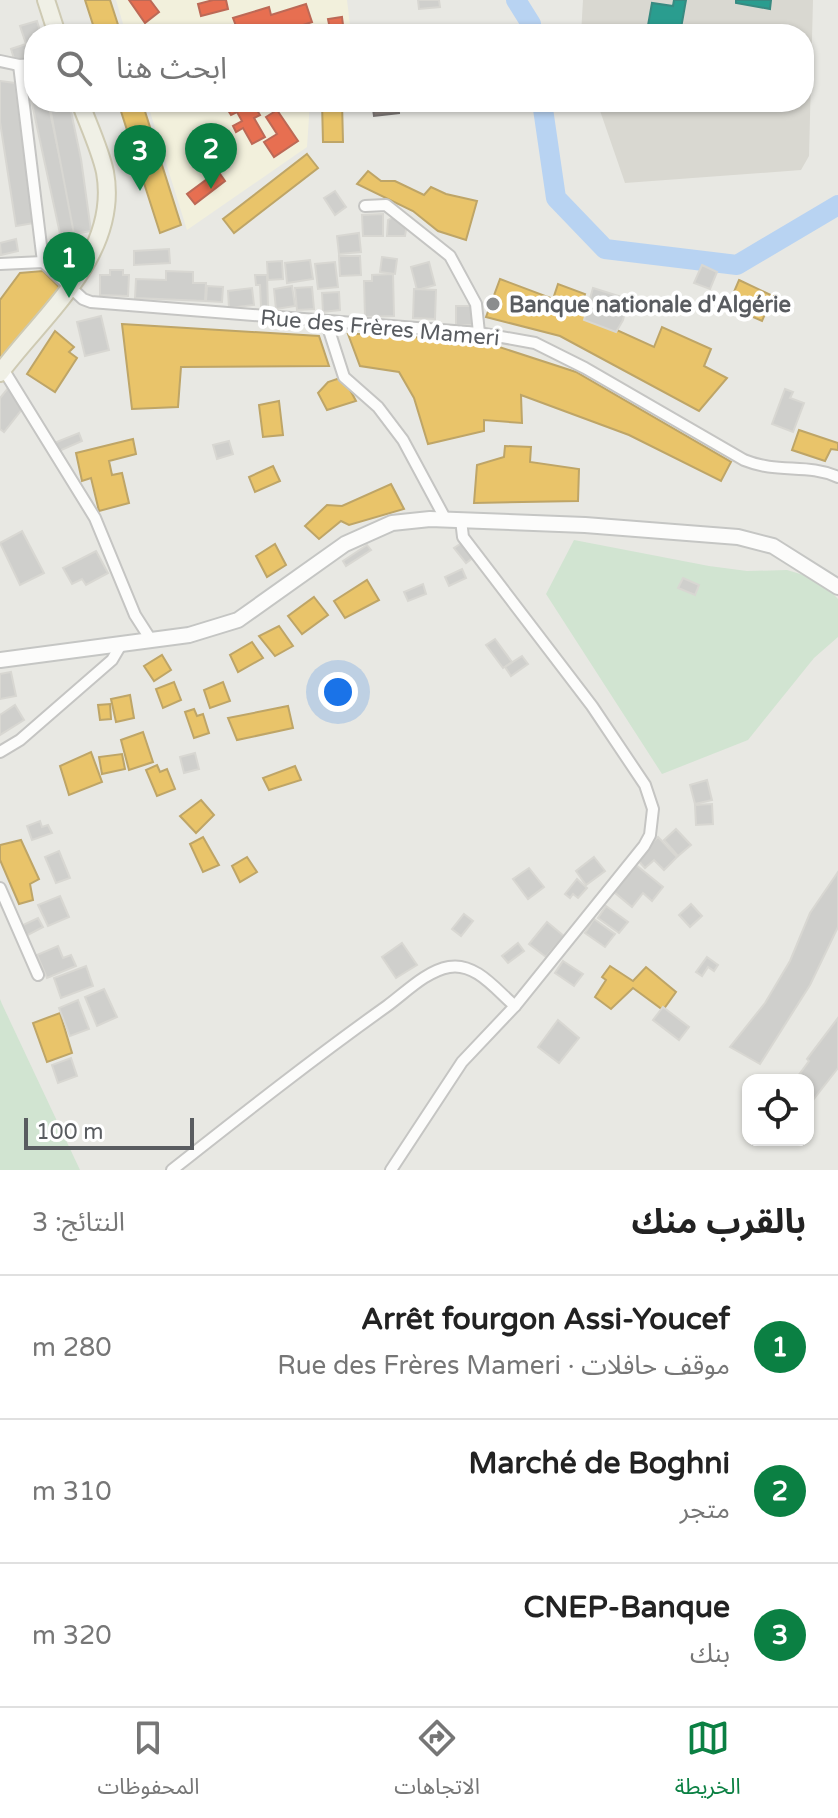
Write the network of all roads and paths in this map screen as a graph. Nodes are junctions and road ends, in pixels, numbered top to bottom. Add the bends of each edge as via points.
1 (46, 0) edge
2 (54, 24) edge
3 (0, 61) edge
4 (19, 65) junction
5 (24, 65) edge
6 (24, 106) edge
7 (25, 112) edge
8 (84, 112) edge
9 (365, 206) dead end
10 (43, 262) junction
11 (0, 264) edge
12 (70, 288) junction
13 (326, 321) junction
14 (479, 333) junction
15 (1, 371) edge
16 (838, 477) edge
17 (453, 520) junction
18 (838, 587) edge
19 (151, 640) junction
20 (122, 643) junction
21 (0, 660) edge
22 (0, 752) edge
23 (0, 888) edge
24 (38, 975) dead end
25 (515, 1006) junction
26 (172, 1170) edge
27 (391, 1170) edge

1 - 2 main road
3 - 4 street
4 - 5 street
4 - 6 street
7 - 10 street
8 - 12 main road via 105,171 107,210 97,244
9 - 14 street via 386,205 450,256 476,304
10 - 11 street
10 - 12 street, Rue des Frères Mameri
12 - 13 street, Rue des Frères Mameri via 91,302
12 - 15 main road
13 - 14 street, Rue des Frères Mameri
13 - 17 street via 344,377 378,407
14 - 16 street, Rue des Frères Mameri via 535,343 763,468
15 - 19 street via 95,518 135,615
17 - 18 main road via 738,537 773,546
17 - 19 main road via 373,529 302,572 238,620
17 - 25 street via 592,706 645,785 653,809 644,846
19 - 20 main road
20 - 21 main road
20 - 22 street via 112,660
23 - 24 street
25 - 26 street via 465,967 427,976
25 - 27 street via 462,1062

